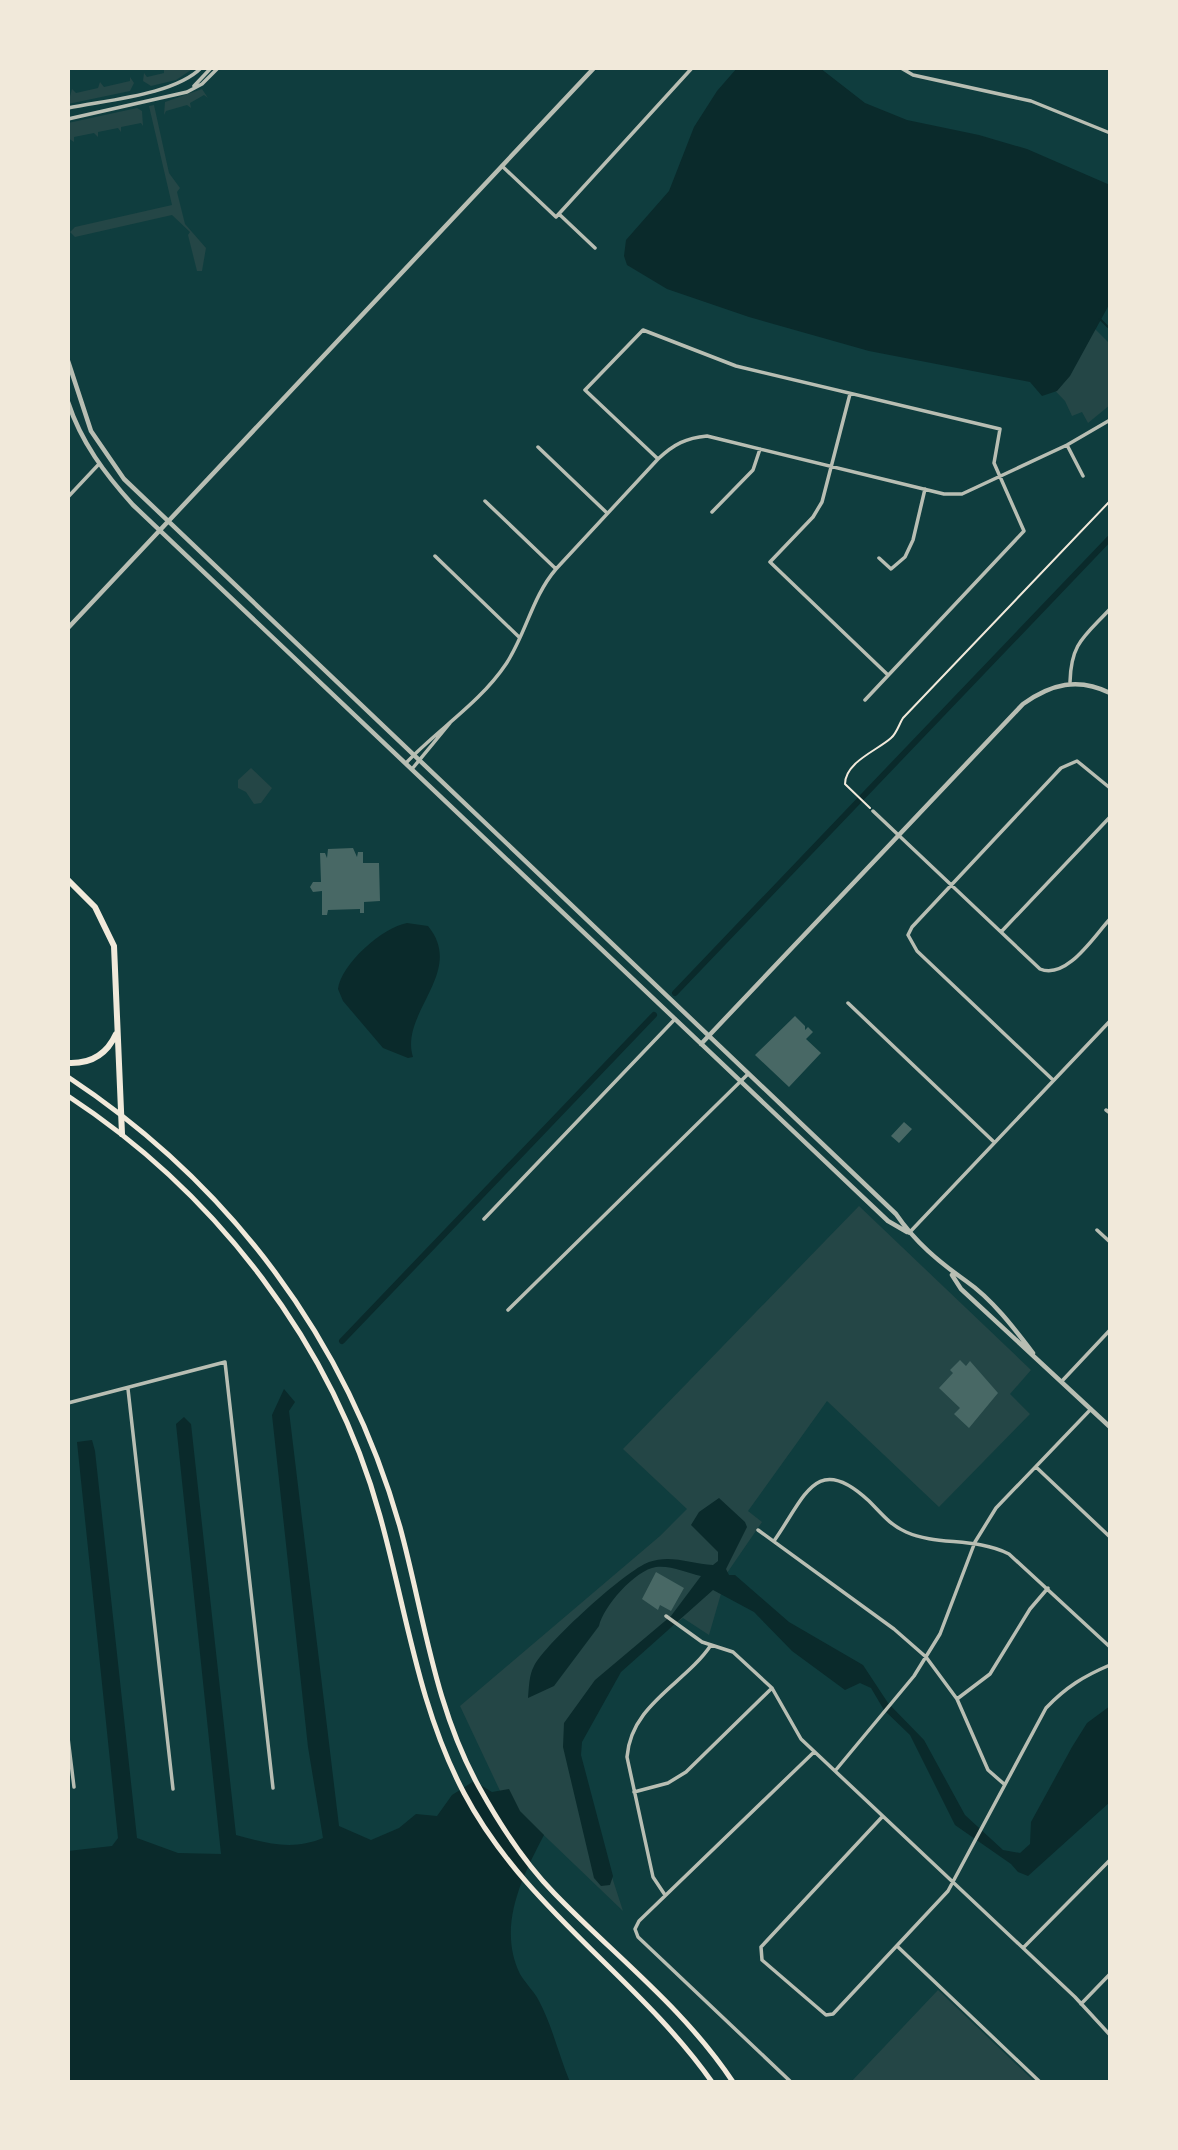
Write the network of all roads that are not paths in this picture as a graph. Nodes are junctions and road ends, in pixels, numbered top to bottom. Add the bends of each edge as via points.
1 (201, 68) edge
2 (211, 68) edge
3 (218, 68) edge
4 (594, 68) edge
5 (692, 68) edge
6 (901, 68) edge
7 (187, 92) junction
8 (68, 108) edge
9 (68, 119) edge
10 (1110, 133) edge
11 (502, 166) junction
12 (559, 214) junction
13 (595, 248) dead end
14 (68, 361) edge
15 (71, 384) edge
16 (850, 393) junction
17 (68, 402) edge
18 (1110, 420) edge
19 (1067, 445) junction
20 (538, 447) dead end
21 (760, 449) junction
22 (658, 459) junction
23 (99, 464) junction
24 (832, 466) junction
25 (1083, 476) dead end
26 (999, 478) junction
27 (925, 489) junction
28 (68, 497) edge
29 (485, 501) dead end
30 (712, 512) dead end
31 (608, 514) junction
32 (167, 522) junction
33 (160, 530) junction
34 (435, 556) dead end
35 (879, 558) dead end
36 (556, 569) junction
37 (1110, 609) edge
38 (68, 628) edge
39 (520, 638) junction
40 (888, 675) junction
41 (334, 681) junction
42 (1070, 682) junction
43 (327, 689) junction
44 (1110, 693) edge
45 (865, 700) dead end
46 (452, 722) junction
47 (413, 756) junction
48 (419, 761) junction
49 (406, 763) junction
50 (412, 769) junction
51 (1110, 788) edge
52 (873, 811) dead end
53 (1110, 817) edge
54 (487, 827) junction
55 (480, 834) junction
56 (899, 835) junction
57 (68, 880) edge
58 (951, 884) junction
59 (574, 910) junction
60 (567, 917) junction
61 (1110, 919) edge
62 (1001, 932) junction
63 (848, 1003) dead end
64 (675, 1019) junction
65 (1110, 1021) edge
66 (118, 1028) junction
67 (708, 1037) junction
68 (701, 1044) junction
69 (68, 1063) edge
70 (748, 1074) junction
71 (68, 1077) edge
72 (1053, 1080) junction
73 (740, 1082) junction
74 (68, 1096) edge
75 (121, 1114) junction
76 (122, 1134) junction
77 (814, 1137) junction
78 (994, 1142) junction
79 (807, 1145) junction
80 (854, 1174) junction
81 (847, 1182) junction
82 (484, 1219) dead end
83 (1097, 1230) dead end
84 (909, 1233) junction
85 (1110, 1242) edge
86 (951, 1273) junction
87 (508, 1310) dead end
88 (1110, 1330) edge
89 (1032, 1353) junction
90 (1062, 1381) junction
91 (128, 1388) junction
92 (68, 1403) edge
93 (1091, 1409) junction
94 (1110, 1427) edge
95 (1036, 1467) junction
96 (758, 1530) dead end
97 (1110, 1538) edge
98 (774, 1541) junction
99 (975, 1542) junction
100 (1048, 1588) junction
101 (668, 1616) dead end
102 (711, 1645) junction
103 (1110, 1647) edge
104 (926, 1657) junction
105 (1110, 1665) edge
106 (772, 1688) junction
107 (957, 1699) junction
108 (68, 1738) edge
109 (814, 1752) junction
110 (835, 1771) junction
111 (1004, 1784) junction
112 (74, 1787) dead end
113 (274, 1788) dead end
114 (173, 1789) dead end
115 (634, 1792) junction
116 (882, 1817) junction
117 (1110, 1860) edge
118 (953, 1883) junction
119 (665, 1895) junction
120 (897, 1945) junction
121 (1023, 1948) junction
122 (1110, 1975) edge
123 (1081, 2004) junction
124 (1110, 2035) edge
125 (712, 2082) edge
126 (733, 2082) edge
127 (791, 2082) edge
128 (1040, 2082) edge

1 - 8 street via 172,85
2 - 7 street
3 - 7 street
4 - 11 street
5 - 12 street
6 - 10 street via 913,75 1031,101
7 - 9 street
11 - 12 street via 556,217
11 - 32 street
12 - 13 street
14 - 15 street
15 - 32 street via 106,455
16 - 22 street via 736,366 643,330 585,390
16 - 24 street
16 - 26 street via 1000,429 993,458
17 - 23 street
18 - 19 street
19 - 25 street
19 - 26 street
20 - 31 street
21 - 22 street via 707,436 671,447
21 - 24 street
21 - 30 street via 753,470
22 - 31 street
23 - 28 street
23 - 33 street
24 - 27 street
24 - 40 street via 813,517 770,562
26 - 27 street via 962,494
26 - 40 street via 1024,531
27 - 35 street via 905,557 891,569
29 - 36 street
31 - 36 street
32 - 33 street
32 - 41 street
33 - 38 street
33 - 43 street
34 - 39 street
36 - 39 street via 543,584
37 - 42 street via 1078,644 1071,658
39 - 46 street via 498,674
40 - 45 street
41 - 43 street
41 - 47 street
42 - 44 street
42 - 56 street via 1023,704
43 - 49 street
46 - 47 street via 434,733
46 - 48 street
47 - 48 street
47 - 49 street
48 - 50 street
48 - 54 street
49 - 50 street
50 - 55 street
51 - 58 street via 1086,766 1070,762
52 - 56 street
53 - 62 street
54 - 55 street
54 - 59 street
55 - 60 street
56 - 58 street
56 - 67 street
57 - 66 highway via 95,907 114,946
58 - 62 street
58 - 72 street via 908,935 917,951
59 - 60 street
59 - 67 street
60 - 64 street
61 - 62 street via 1064,967 1047,972
63 - 78 street
64 - 68 street
64 - 82 street
65 - 72 street
66 - 69 highway via 101,1055
66 - 75 highway
67 - 68 street
67 - 70 street
68 - 73 street
70 - 73 street
70 - 77 street
71 - 75 main road
72 - 78 street
73 - 79 street
73 - 87 street
74 - 76 main road
75 - 76 highway
75 - 126 main road via 176,1160 241,1227 302,1309 336,1366 388,1489 439,1693 468,1768 509,1837 555,1894 673,2006
76 - 125 main road via 231,1239 277,1299 324,1377 373,1492 419,1680 454,1775 498,1849 543,1904 665,2024
77 - 79 street
77 - 80 street
78 - 84 street
79 - 81 street
80 - 81 street
80 - 84 street
81 - 84 street via 888,1221
83 - 85 street
84 - 86 street
86 - 89 street via 961,1289
86 - 89 street via 967,1282
88 - 90 street
89 - 90 street
90 - 93 street
91 - 92 street
91 - 113 street via 225,1362
91 - 114 street
93 - 94 street
93 - 95 street
95 - 97 street
95 - 99 street via 996,1508
96 - 98 street
98 - 99 street via 811,1489 821,1479 833,1477 846,1481 890,1523 908,1533
98 - 104 street
99 - 100 street via 1009,1554
99 - 104 street via 950,1612
100 - 103 street
100 - 107 street via 1020,1623 990,1674
101 - 102 street
102 - 106 street via 733,1652
102 - 115 street via 635,1724 626,1757
104 - 107 street
104 - 110 street
105 - 111 street via 1083,1676 1046,1708
106 - 109 street via 792,1726
106 - 115 street via 686,1772 668,1783
107 - 111 street via 982,1759
108 - 112 street
109 - 110 street
109 - 119 street
110 - 116 street
111 - 118 street
115 - 119 street via 653,1877
116 - 118 street
116 - 120 street via 760,1953 825,2015 833,2014
117 - 121 street
118 - 120 street
118 - 121 street
119 - 127 street via 639,1921 638,1937
120 - 128 street
121 - 123 street
122 - 123 street
123 - 124 street

